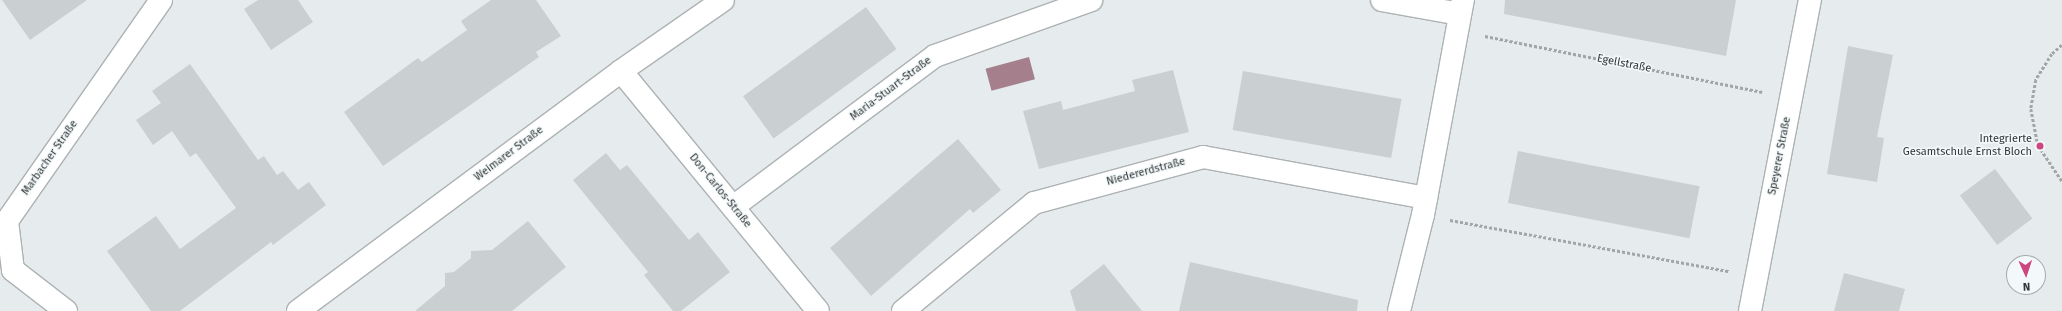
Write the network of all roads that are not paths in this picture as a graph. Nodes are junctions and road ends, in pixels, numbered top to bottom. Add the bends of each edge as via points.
1 (161, 0) edge
2 (723, 0) edge
3 (1091, 0) edge
4 (1382, 0) edge
5 (1810, 0) edge
6 (1460, 15) edge
7 (621, 71) junction
8 (733, 207) junction
9 (1424, 207) junction
10 (66, 311) edge
11 (298, 311) edge
12 (818, 311) edge
13 (903, 311) edge
14 (1399, 311) edge
15 (1750, 311) edge

1 - 10 street, Marbacher Straße via 7,221 13,270
2 - 7 street, Weimarer Straße
3 - 8 street, Maria-Stuart-Straße via 935,56
4 - 6 street
5 - 15 street, Speyerer Straße
6 - 9 street
7 - 8 street, Don-Carlos-Straße
7 - 11 street, Weimarer Straße
8 - 12 street, Don-Carlos-Straße
9 - 13 street, Niedererdstraße via 1203,157 1034,203
9 - 14 street

